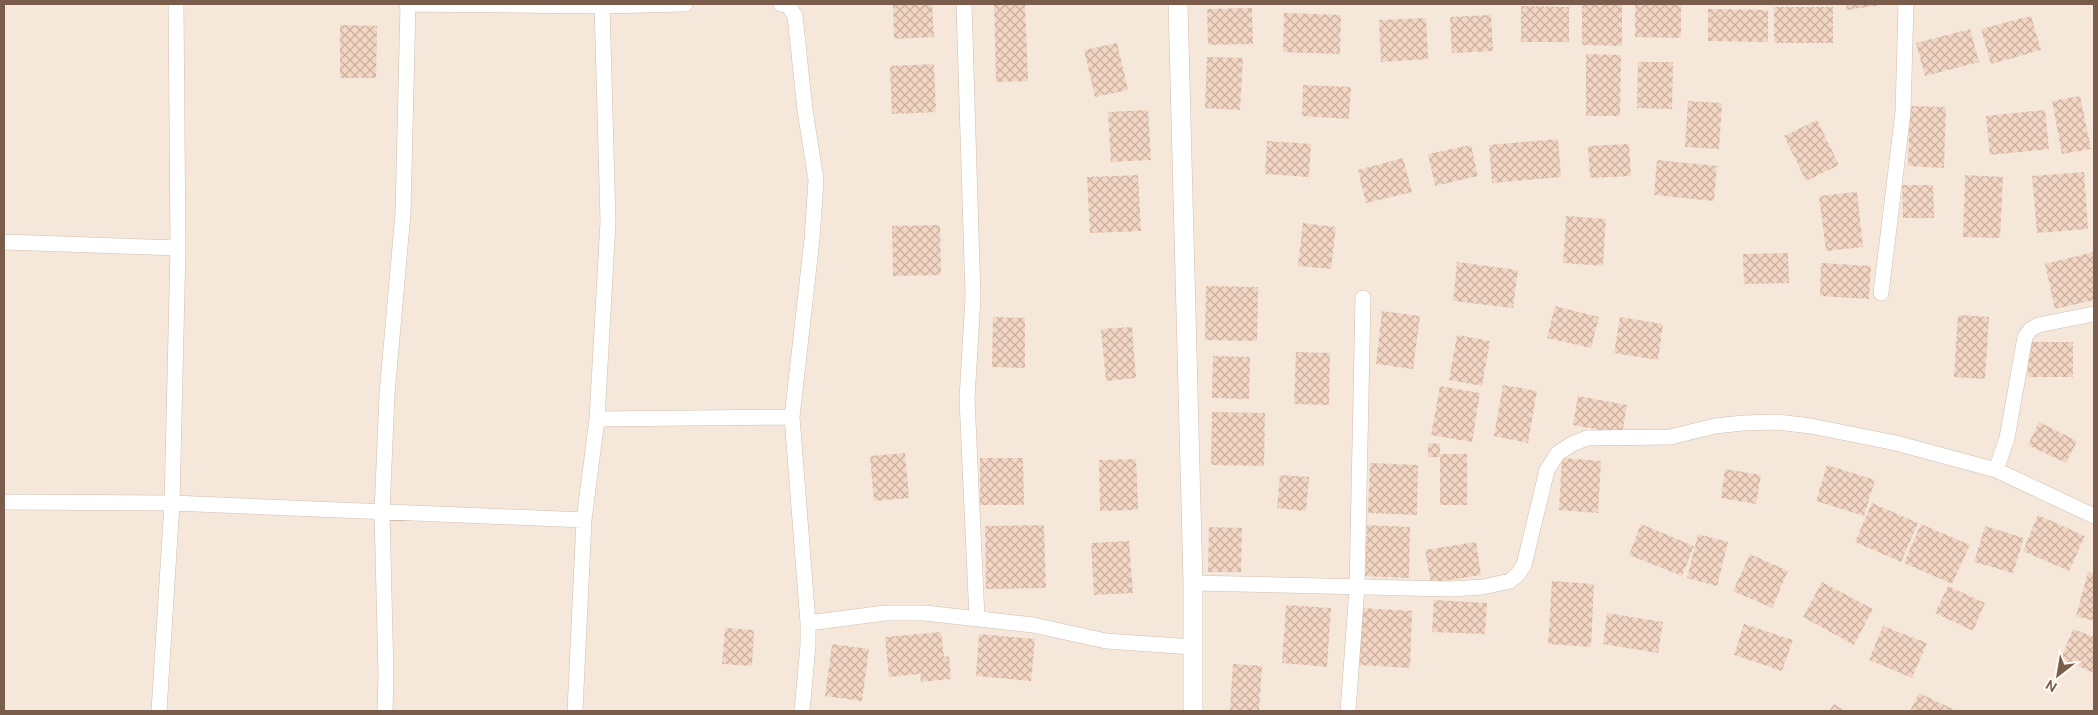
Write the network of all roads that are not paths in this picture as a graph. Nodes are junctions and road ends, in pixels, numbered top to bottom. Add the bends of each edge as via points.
1 (176, 4) edge
2 (408, 4) edge
3 (685, 4) edge
4 (781, 4) edge
5 (964, 4) edge
6 (1178, 4) edge
7 (1906, 4) edge
8 (602, 5) edge
9 (4, 242) edge
10 (178, 248) junction
11 (1881, 293) dead end
12 (1363, 298) dead end
13 (2094, 314) edge
14 (792, 417) junction
15 (597, 419) junction
16 (1996, 470) junction
17 (4, 502) edge
18 (172, 504) junction
19 (382, 512) junction
20 (2094, 516) edge
21 (584, 520) junction
22 (1192, 583) junction
23 (1357, 588) junction
24 (976, 619) junction
25 (808, 623) junction
26 (1193, 647) junction
27 (160, 711) edge
28 (385, 711) edge
29 (574, 711) edge
30 (802, 711) edge
31 (1193, 711) edge
32 (1348, 711) edge

1 - 10 street
2 - 8 street
2 - 19 street via 403,213 387,394
3 - 8 street
4 - 14 street via 788,5 796,16 816,180
5 - 24 street via 973,297 968,399
6 - 22 street
7 - 11 street via 1903,112
8 - 15 street via 608,222
9 - 10 street
10 - 18 street
12 - 23 street
13 - 16 street via 2038,325 2025,337 2008,438
14 - 15 street
14 - 25 street
15 - 21 street
16 - 20 street
16 - 23 street via 1896,443 1778,422 1715,426 1670,437 1587,438 1558,453 1547,470 1524,565 1510,580 1483,587 1450,589
17 - 18 street
18 - 19 street
18 - 27 street
19 - 21 street
19 - 28 street
21 - 29 street
22 - 23 street
22 - 26 street
23 - 32 street
24 - 25 street via 925,613
24 - 26 street via 1033,625 1106,641
25 - 30 street
26 - 31 street

